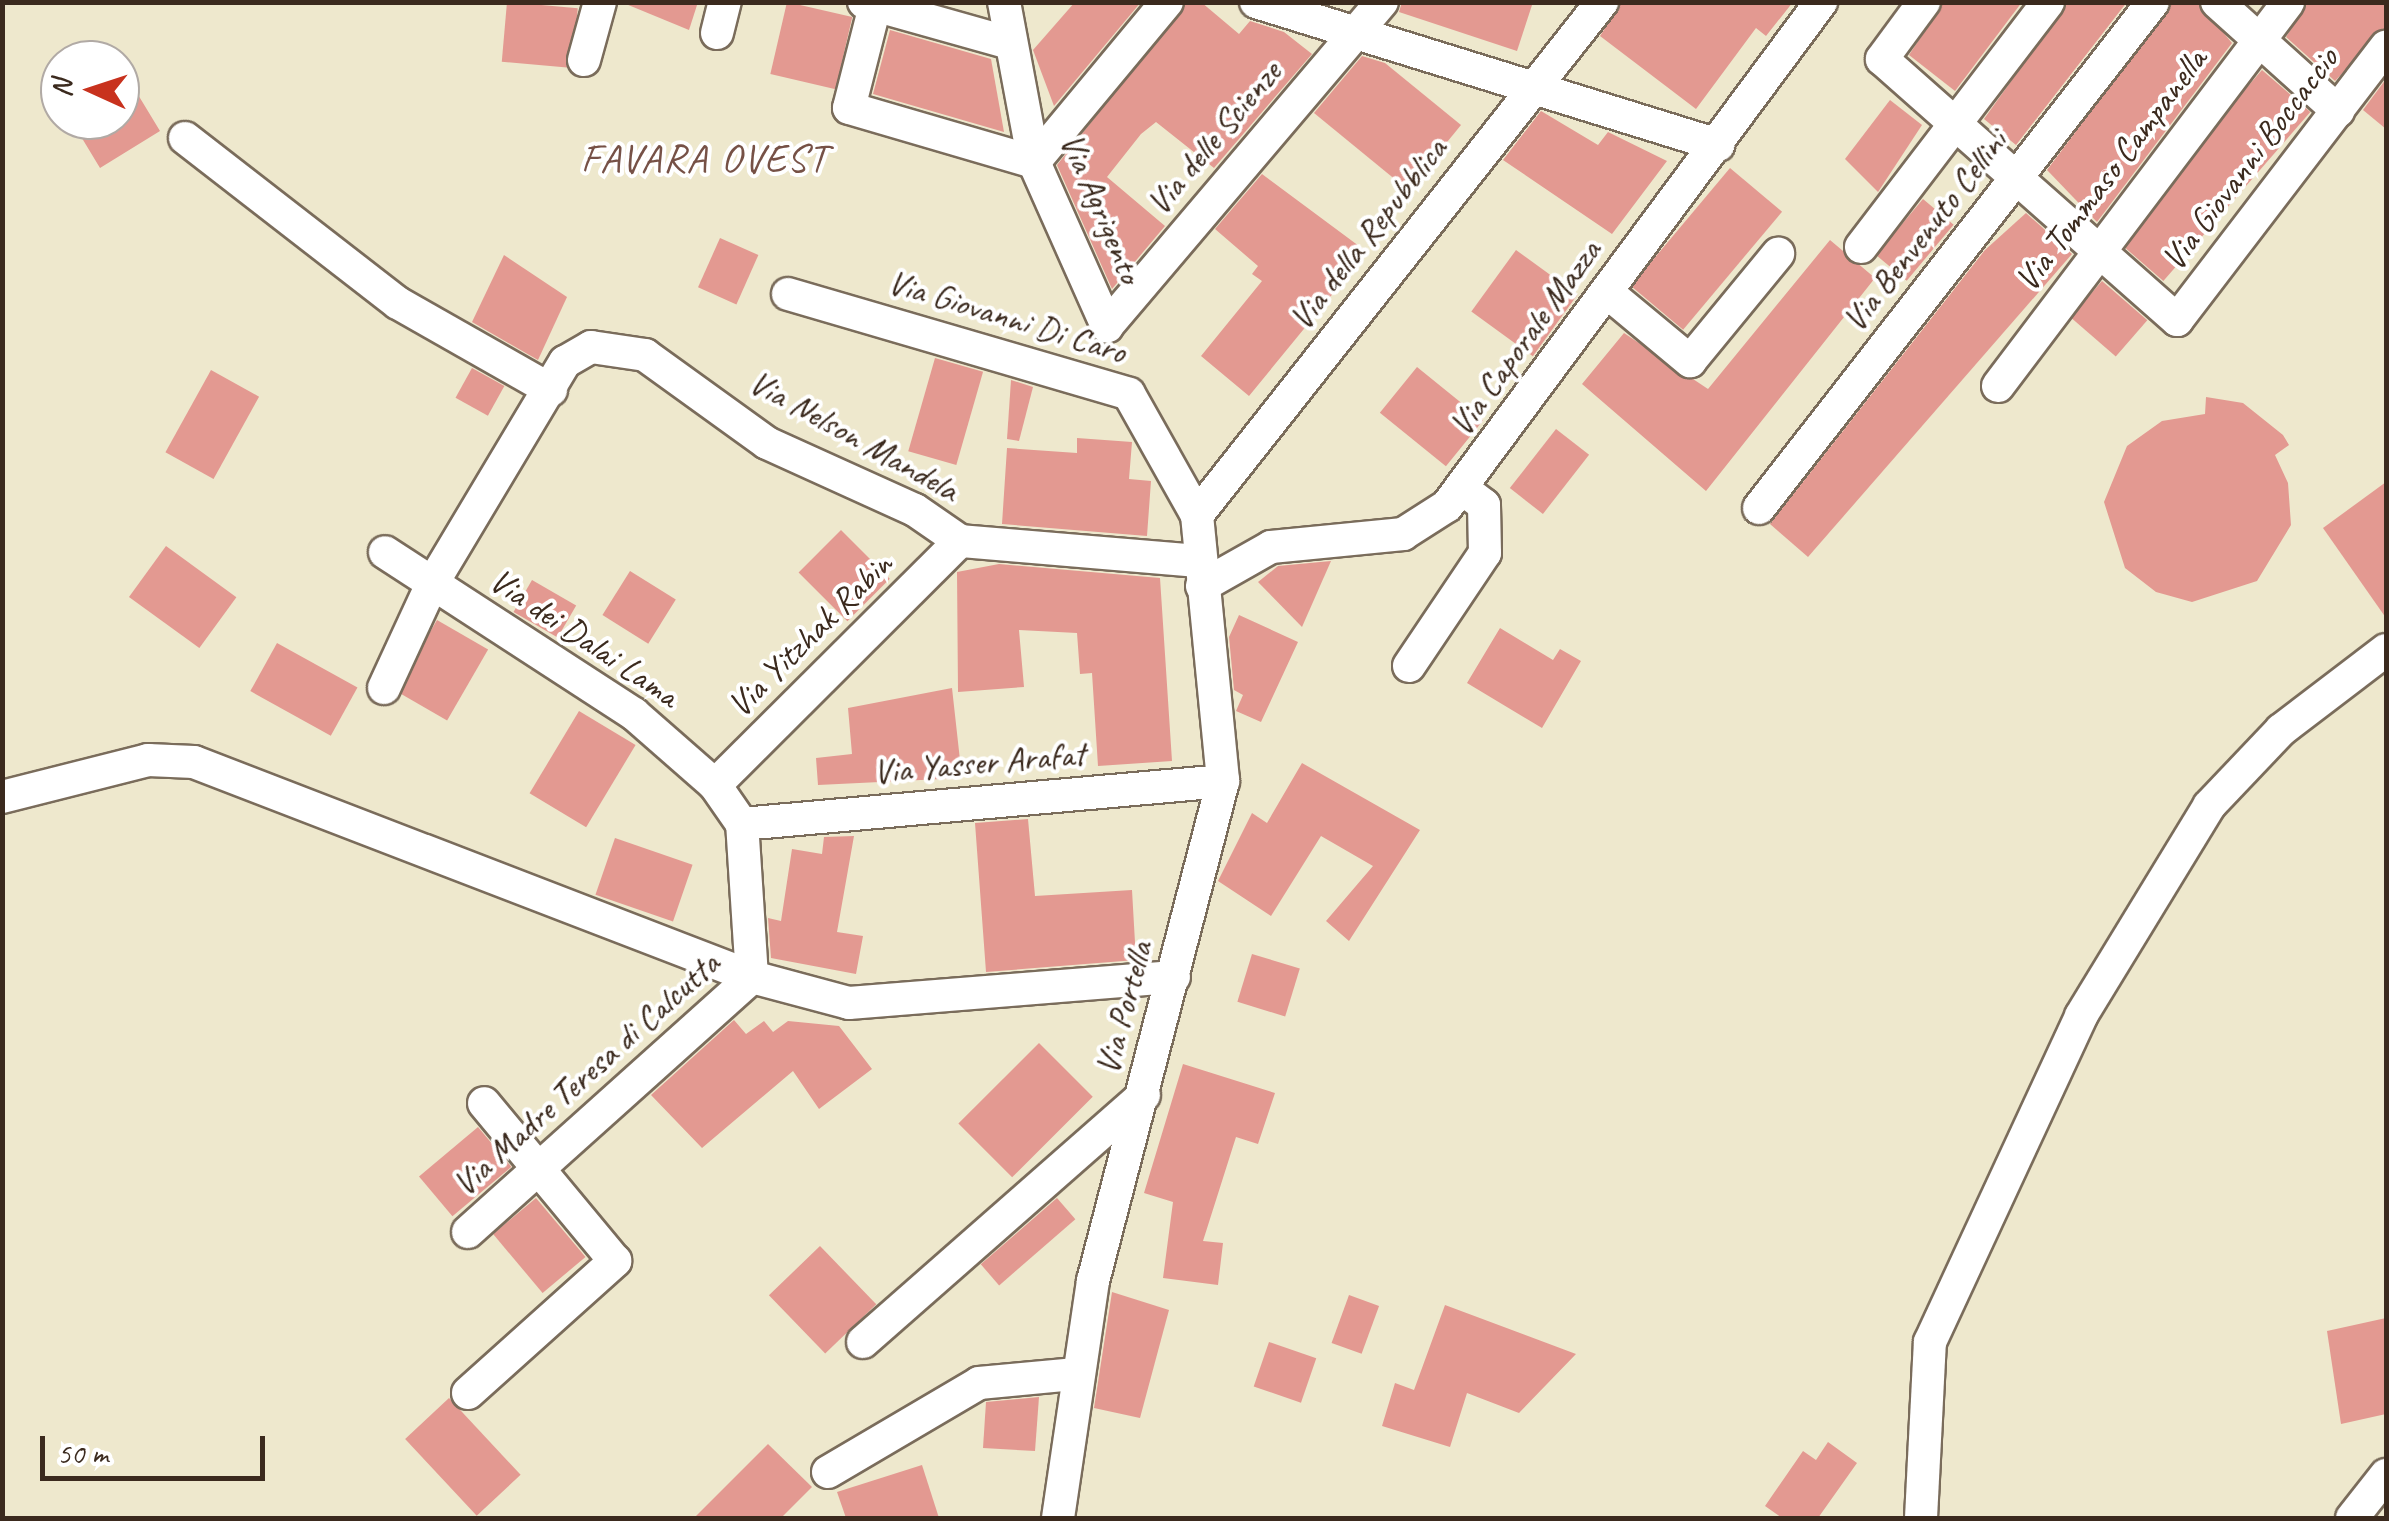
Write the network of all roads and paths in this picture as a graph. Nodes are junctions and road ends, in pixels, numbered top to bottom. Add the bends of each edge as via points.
1 (600, 2) edge
2 (1004, 2) edge
3 (1168, 2) edge
4 (1256, 2) edge
5 (1382, 2) edge
6 (1602, 2) edge
7 (1821, 2) edge
8 (1924, 2) edge
9 (2048, 2) edge
10 (2153, 2) edge
11 (2217, 2) edge
12 (2288, 2) edge
13 (872, 4) edge
14 (1355, 34) junction
15 (2259, 40) junction
16 (1006, 42) junction
17 (2386, 47) edge
18 (584, 60) dead end
19 (1534, 90) junction
20 (2338, 111) junction
21 (1956, 124) junction
22 (185, 138) dead end
23 (1718, 145) junction
24 (1034, 162) junction
25 (2016, 178) junction
26 (1861, 248) dead end
27 (2099, 252) junction
28 (1778, 254) dead end
29 (1608, 293) junction
30 (788, 294) dead end
31 (1108, 326) joint
32 (1998, 386) dead end
33 (552, 390) junction
34 (1462, 490) junction
35 (1759, 508) dead end
36 (1197, 515) junction
37 (960, 541) junction
38 (385, 552) dead end
39 (1201, 573) junction
40 (432, 584) junction
41 (2386, 650) edge
42 (1409, 666) dead end
43 (384, 688) dead end
44 (1223, 782) junction
45 (715, 785) junction
46 (2, 797) edge
47 (742, 824) junction
48 (752, 977) junction
49 (1174, 978) junction
50 (1144, 1094) junction
51 (484, 1102) dead end
52 (539, 1169) junction
53 (468, 1232) dead end
54 (863, 1342) dead end
55 (1074, 1374) junction
56 (468, 1393) dead end
57 (828, 1472) dead end
58 (2386, 1474) edge
59 (1058, 1518) edge
60 (1922, 1518) edge
61 (2352, 1518) edge

1 - 18 street
2 - 16 street, Via Agrigento
3 - 24 street
4 - 14 street
5 - 14 street, Via delle Scienze
6 - 19 street, Via della Repubblica
7 - 23 street, Via Caporale Mazza
8 - 21 street via 1882,59
9 - 21 street
10 - 25 street, Via Benvenuto Cellini
11 - 15 street
12 - 15 street, Via Tommaso Campanella
13 - 16 street
13 - 24 street via 848,108
14 - 19 street
14 - 31 street, Via delle Scienze
15 - 20 street
15 - 27 street, Via Tommaso Campanella
16 - 24 street, Via Agrigento
17 - 20 street, Via Giovanni Boccaccio
19 - 23 street
19 - 36 street, Via della Repubblica
20 - 27 street, Via Giovanni Boccaccio via 2177,320
21 - 25 street
21 - 26 street
22 - 33 street via 398,303
23 - 29 street, Via Caporale Mazza
24 - 31 street, Via Agrigento
25 - 27 street
25 - 35 street, Via Benvenuto Cellini
27 - 32 street, Via Tommaso Campanella
28 - 29 street via 1690,361
29 - 34 street, Via Caporale Mazza
30 - 36 street, Via Giovanni Di Caro via 1128,394
33 - 37 street, Via Nelson Mandela via 582,350 634,349 767,443 915,510
33 - 40 street, Via Nelson Mandela
34 - 39 street, Via Caporale Mazza via 1403,534 1271,547
34 - 42 street via 1484,504 1485,553
36 - 39 street, Via Portella
37 - 39 street, Via Nelson Mandela
37 - 45 street, Via Yitzhak Rabin
38 - 40 street, Via dei Dalai Lama
39 - 44 street, Via Portella
40 - 43 street, Via Nelson Mandela
40 - 45 street, Via dei Dalai Lama via 634,714
41 - 60 street via 2281,730 2209,806 2081,1016 2013,1180 1934,1329
44 - 47 street, Via Yasser Arafat
44 - 49 street, Via Portella
45 - 47 street, Via dei Dalai Lama
46 - 48 street via 148,760 212,766
47 - 48 street
48 - 49 street, Via Madre Teresa di Calcutta via 849,1002
48 - 52 street, Via Madre Teresa di Calcutta
49 - 50 street, Via Portella
50 - 54 street
50 - 55 street, Via Portella
51 - 52 street
52 - 53 street, Via Madre Teresa di Calcutta
52 - 56 street via 615,1261
55 - 57 street via 979,1383
55 - 59 street, Via Portella
58 - 61 street

